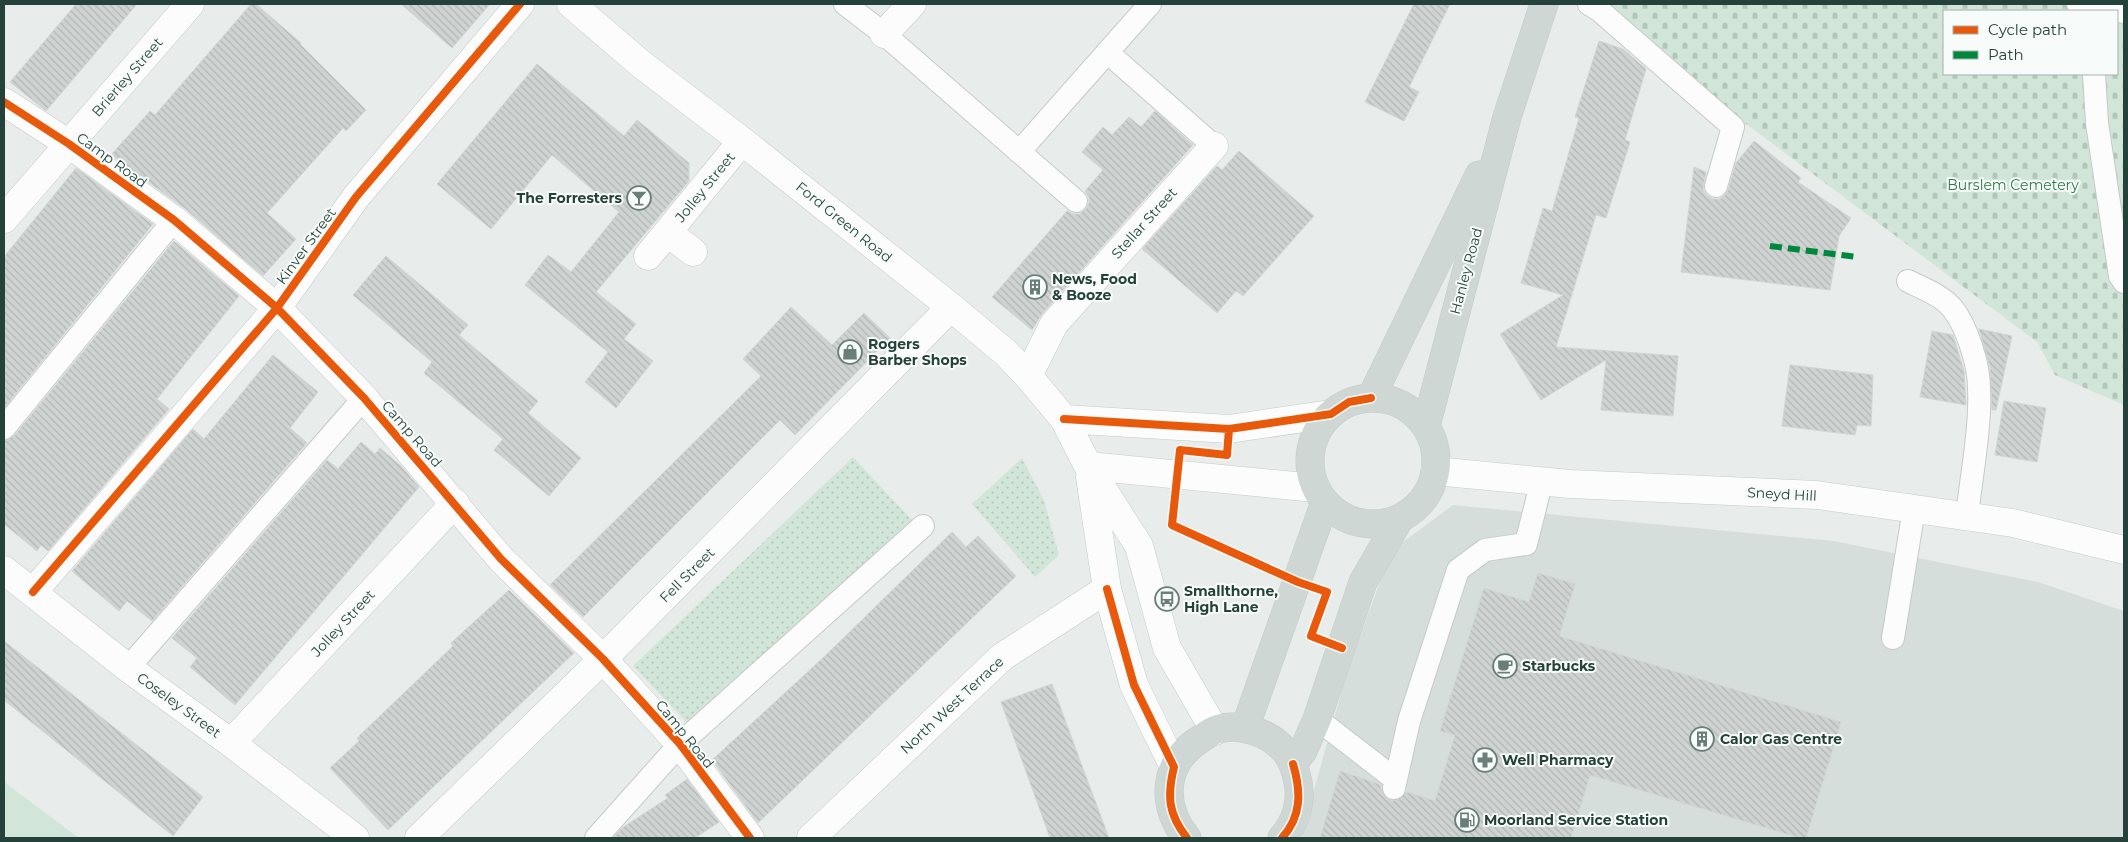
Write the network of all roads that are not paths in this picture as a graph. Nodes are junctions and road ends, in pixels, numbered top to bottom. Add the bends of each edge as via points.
1 (190, 4) edge
2 (520, 4) edge
3 (571, 4) edge
4 (845, 4) edge
5 (912, 4) edge
6 (1150, 4) edge
7 (1544, 4) edge
8 (1589, 4) edge
9 (2078, 4) edge
10 (2112, 10) edge
11 (884, 34) junction
12 (1107, 52) junction
13 (2094, 75) edge
14 (4, 102) edge
15 (1507, 117) junction
16 (742, 141) junction
17 (69, 144) junction
18 (1214, 146) joint
19 (1019, 152) junction
20 (1716, 186) dead end
21 (1076, 201) dead end
22 (4, 219) edge
23 (174, 220) junction
24 (668, 233) junction
25 (693, 252) dead end
26 (648, 256) dead end
27 (1908, 281) dead end
28 (2124, 282) edge
29 (951, 307) junction
30 (277, 308) junction
31 (1028, 376) junction
32 (364, 398) junction
33 (1371, 398) junction
34 (1331, 414) junction
35 (1064, 419) junction
36 (1426, 426) junction
37 (4, 428) edge
38 (1088, 466) junction
39 (1436, 471) junction
40 (1542, 480) junction
41 (1320, 495) junction
42 (455, 503) junction
43 (1914, 509) junction
44 (1967, 517) junction
45 (1400, 518) junction
46 (923, 526) dead end
47 (2124, 550) edge
48 (4, 570) edge
49 (1107, 589) junction
50 (33, 592) junction
51 (1893, 638) dead end
52 (603, 659) junction
53 (128, 668) junction
54 (1317, 719) junction
55 (1245, 728) junction
56 (1215, 731) junction
57 (231, 742) junction
58 (680, 744) junction
59 (1293, 764) junction
60 (1174, 767) junction
61 (355, 838) edge
62 (419, 838) edge
63 (596, 838) edge
64 (750, 838) edge
65 (811, 838) edge
66 (1188, 838) edge
67 (1282, 838) edge

1 - 17 street, Brierley Street
2 - 30 street, Kinver Street via 356,197
3 - 16 street, Ford Green Road via 641,64
4 - 11 lane
5 - 11 street
6 - 12 lane
7 - 15 main road, Hanley Road
8 - 20 lane via 1733,127
9 - 10 lane
11 - 19 lane
12 - 18 lane
12 - 19 lane
13 - 28 lane via 2097,124 2120,276
14 - 17 street, Camp Road
15 - 33 main road, Hanley Road
15 - 36 main road, Hanley Road
16 - 24 street, Jolley Street
16 - 29 street, Ford Green Road
17 - 22 street, Brierley Street
17 - 23 street, Camp Road
18 - 31 street, Stellar Street via 1121,240 1054,324
19 - 21 lane
23 - 30 street, Camp Road
23 - 37 lane
24 - 25 street, Jolley Street
24 - 26 street, Jolley Street
27 - 44 lane via 1953,308 1964,328 1975,362 1980,387
29 - 31 street, Ford Green Road
29 - 52 street, Fell Street
30 - 32 street, Camp Road
30 - 50 street, Kinver Street
31 - 35 street, Ford Green Road
32 - 42 street, Camp Road
32 - 53 lane
33 - 34 main road via 1349,402
33 - 36 main road via 1404,406
34 - 35 street via 1229,429
34 - 41 main road via 1321,425 1312,445 1310,467
35 - 38 street, Ford Green Road
36 - 39 main road via 1434,446
38 - 41 street
38 - 49 street
38 - 56 street via 1139,546 1167,648
39 - 40 street, Sneyd Hill
39 - 45 main road via 1428,492
40 - 43 street, Sneyd Hill via 1817,495
40 - 54 lane via 1526,544 1485,550 1458,570 1408,721 1395,784
41 - 45 main road via 1340,515 1360,523 1379,524
41 - 55 main road
42 - 52 street, Camp Road via 501,559
42 - 57 street, Jolley Street
43 - 44 street, Sneyd Hill
43 - 51 lane
44 - 47 street, Sneyd Hill via 2013,524
45 - 54 main road via 1363,582
46 - 58 lane
48 - 50 street, Coseley Street
49 - 60 street via 1134,685
49 - 65 street, North West Terrace via 1002,657
50 - 53 street, Coseley Street
52 - 58 street, Camp Road
52 - 62 street, Fell Street
53 - 57 street, Coseley Street
54 - 59 main road via 1303,751
55 - 56 main road
55 - 59 main road via 1266,736 1284,750
56 - 60 main road via 1187,748
57 - 61 street, Coseley Street
58 - 63 lane
58 - 64 street, Camp Road
59 - 67 main road via 1300,786 1296,818
60 - 66 main road via 1169,785 1170,808

